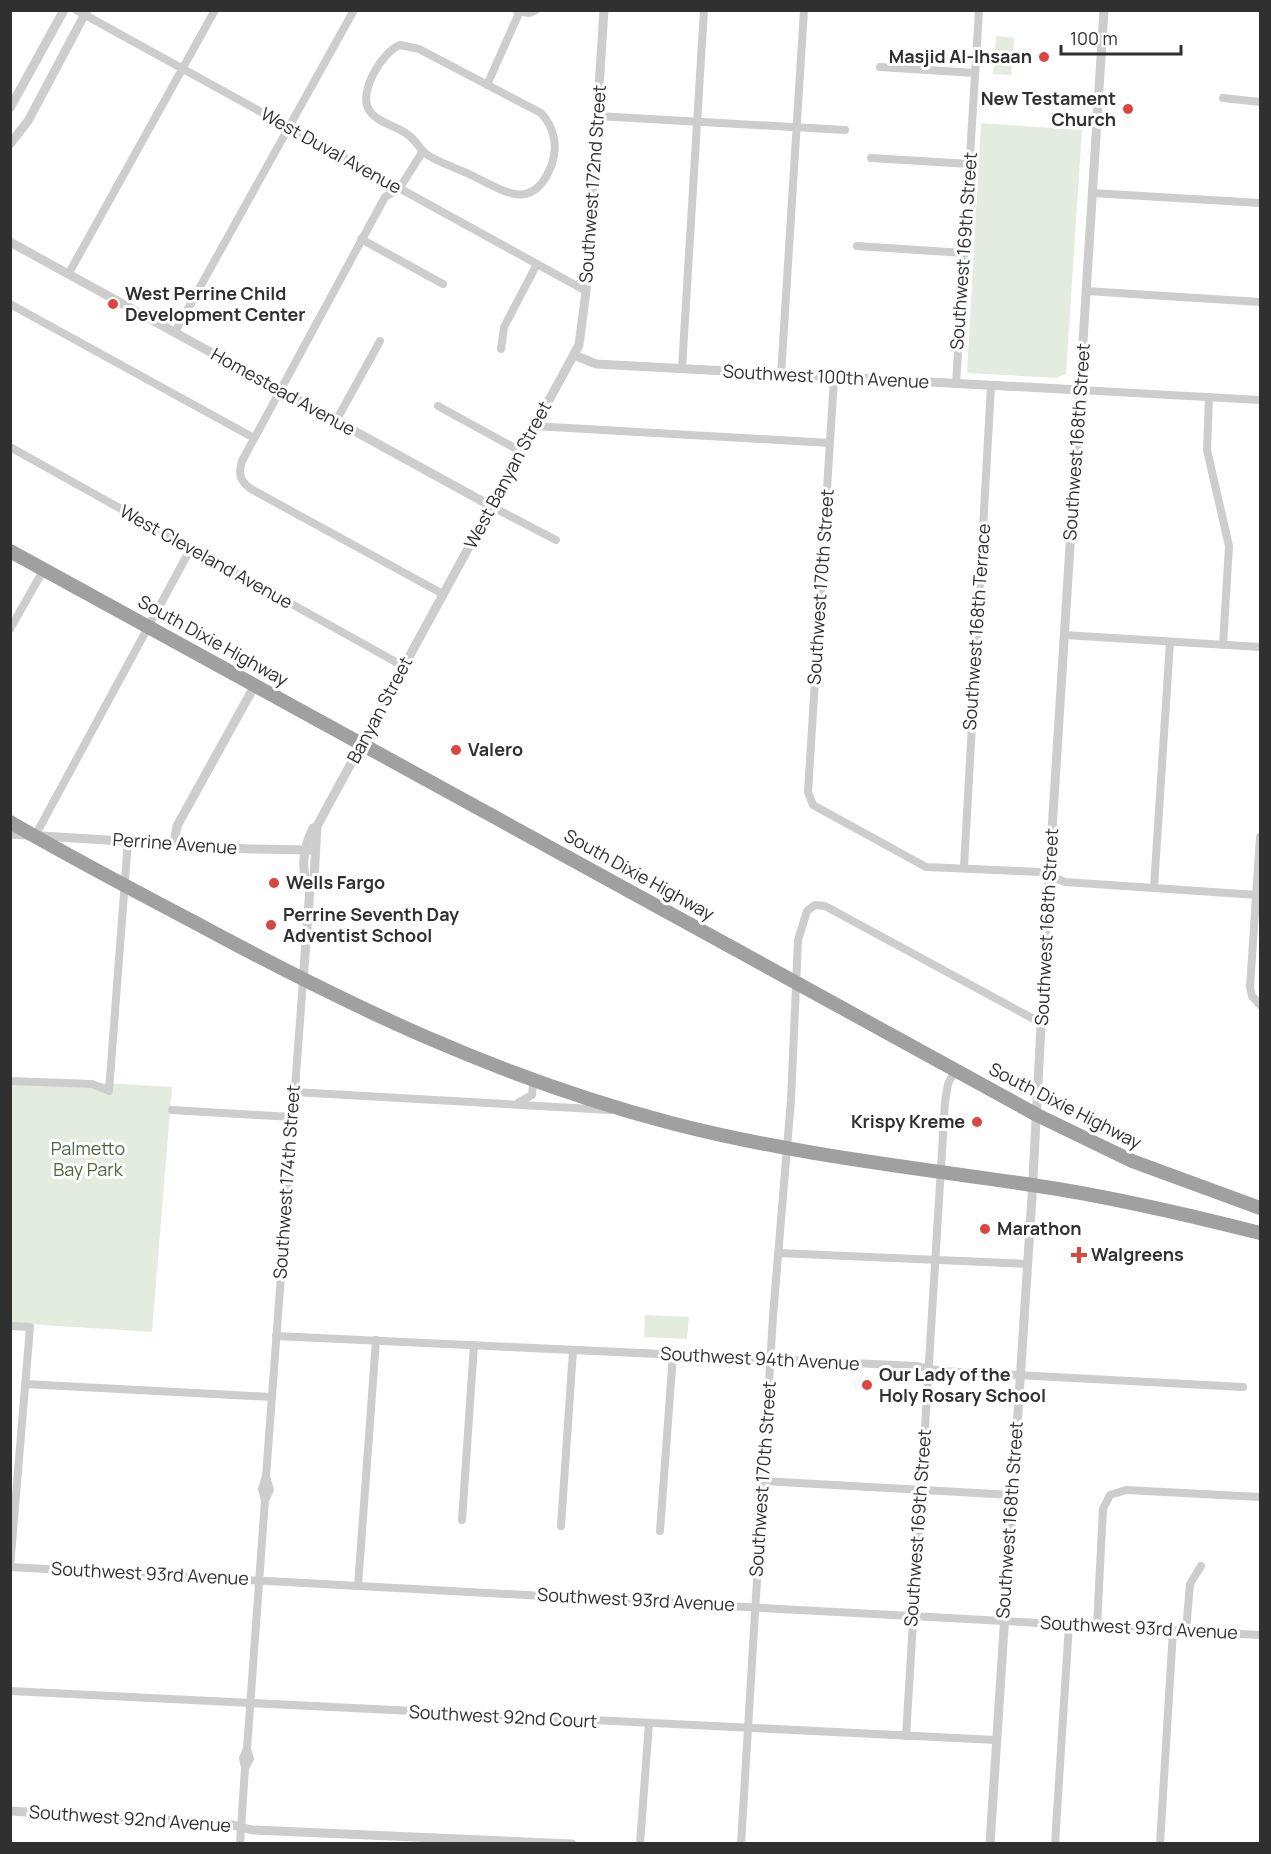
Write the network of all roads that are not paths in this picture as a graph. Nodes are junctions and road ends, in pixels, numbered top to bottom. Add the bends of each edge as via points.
1 (64, 10) edge
2 (215, 10) edge
3 (354, 10) edge
4 (536, 10) edge
5 (604, 10) edge
6 (704, 10) edge
7 (804, 10) edge
8 (979, 10) edge
9 (1104, 10) edge
10 (517, 11) edge
11 (82, 12) edge
12 (880, 67) dead end
13 (183, 70) junction
14 (975, 73) junction
15 (487, 85) junction
16 (1223, 98) dead end
17 (1260, 102) edge
18 (10, 108) edge
19 (597, 116) junction
20 (697, 121) junction
21 (796, 126) junction
22 (289, 127) junction
23 (845, 130) dead end
24 (10, 144) edge
25 (423, 151) junction
26 (871, 158) dead end
27 (969, 164) junction
28 (399, 189) junction
29 (1092, 193) junction
30 (1260, 203) edge
31 (361, 239) junction
32 (10, 242) edge
33 (857, 246) dead end
34 (964, 253) junction
35 (537, 264) junction
36 (69, 273) junction
37 (443, 284) dead end
38 (586, 291) junction
39 (1086, 291) junction
40 (1260, 302) edge
41 (10, 304) edge
42 (175, 332) junction
43 (380, 341) dead end
44 (501, 349) dead end
45 (574, 356) junction
46 (681, 368) junction
47 (781, 375) junction
48 (834, 378) junction
49 (956, 384) junction
50 (991, 386) junction
51 (280, 390) junction
52 (1080, 390) junction
53 (1209, 397) junction
54 (1260, 400) edge
55 (438, 406) dead end
56 (336, 421) junction
57 (534, 426) junction
58 (254, 438) junction
59 (830, 443) junction
60 (10, 447) edge
61 (520, 451) junction
62 (491, 506) junction
63 (556, 540) dead end
64 (191, 548) junction
65 (10, 551) edge
66 (44, 569) junction
67 (443, 594) junction
68 (150, 627) junction
69 (10, 629) edge
70 (1064, 635) junction
71 (1170, 642) junction
72 (1223, 645) junction
73 (1260, 647) edge
74 (402, 666) junction
75 (255, 685) junction
76 (362, 743) junction
77 (10, 822) edge
78 (317, 826) junction
79 (10, 834) edge
80 (35, 836) junction
81 (1260, 837) edge
82 (128, 841) junction
83 (174, 845) junction
84 (305, 850) junction
85 (316, 850) junction
86 (964, 867) junction
87 (1049, 875) junction
88 (124, 885) junction
89 (1154, 887) junction
90 (310, 888) junction
91 (1257, 895) junction
92 (303, 981) junction
93 (797, 983) junction
94 (1257, 1002) edge
95 (1041, 1023) junction
96 (955, 1070) junction
97 (531, 1079) junction
98 (10, 1081) edge
99 (294, 1092) junction
100 (513, 1103) junction
101 (172, 1110) dead end
102 (627, 1110) junction
103 (1037, 1115) junction
104 (292, 1117) junction
105 (786, 1149) junction
106 (941, 1173) junction
107 (1032, 1185) junction
108 (1234, 1199) junction
109 (1260, 1208) edge
110 (1226, 1224) junction
111 (1260, 1233) edge
112 (778, 1253) junction
113 (934, 1260) junction
114 (1027, 1264) junction
115 (10, 1326) edge
116 (276, 1336) junction
117 (376, 1340) junction
118 (474, 1345) junction
119 (573, 1350) junction
120 (673, 1354) junction
121 (771, 1360) junction
122 (929, 1368) junction
123 (1019, 1374) junction
124 (25, 1384) junction
125 (1243, 1387) dead end
126 (272, 1397) junction
127 (763, 1481) junction
128 (919, 1490) junction
129 (1012, 1495) junction
130 (1260, 1497) edge
131 (462, 1520) dead end
132 (561, 1526) dead end
133 (660, 1531) dead end
134 (1201, 1566) dead end
135 (10, 1567) edge
136 (259, 1581) junction
137 (358, 1586) junction
138 (754, 1607) junction
139 (911, 1616) junction
140 (1004, 1621) junction
141 (1069, 1624) junction
142 (1097, 1626) junction
143 (1173, 1630) junction
144 (1186, 1631) junction
145 (1260, 1635) edge
146 (10, 1691) edge
147 (250, 1705) junction
148 (649, 1724) junction
149 (747, 1728) junction
150 (906, 1736) junction
151 (996, 1740) junction
152 (10, 1811) edge
153 (241, 1827) junction
154 (365, 1839) edge
155 (552, 1843) edge
156 (240, 1844) edge
157 (572, 1844) edge
158 (640, 1844) edge
159 (741, 1844) edge
160 (990, 1844) edge
161 (1055, 1844) edge
162 (1160, 1844) edge

1 - 18 street
2 - 13 street
3 - 22 street
4 - 10 street
5 - 19 street, Southwest 172nd Street
6 - 20 street
7 - 21 street
8 - 14 street, Southwest 169th Street
9 - 29 street, Southwest 168th Street
10 - 15 street
11 - 13 street, West Duval Avenue
11 - 24 street via 28,121
12 - 14 street
13 - 22 street, West Duval Avenue
13 - 36 street
14 - 27 street, Southwest 169th Street
15 - 25 street via 410,46 400,45 390,51 370,83 367,107 374,116 411,136
15 - 25 street via 537,111 550,125 554,156 542,182 524,195 511,195
16 - 17 street
19 - 20 street
19 - 38 street, Southwest 172nd Street
20 - 21 street
20 - 46 street
21 - 23 street
21 - 47 street
22 - 28 street, West Duval Avenue
22 - 42 street
25 - 28 street
26 - 27 street
27 - 34 street, Southwest 169th Street
28 - 31 street via 385,197
28 - 35 street, West Duval Avenue
29 - 30 street
29 - 39 street, Southwest 168th Street
31 - 37 street
31 - 51 street
32 - 36 street, Homestead Avenue
33 - 34 street
34 - 49 street, Southwest 169th Street
35 - 38 street, West Duval Avenue
35 - 44 street via 504,327
36 - 42 street, Homestead Avenue
38 - 45 street, Southwest 172nd Street via 581,337
39 - 40 street
39 - 52 street, Southwest 168th Street
41 - 58 street
42 - 51 street, Homestead Avenue
43 - 56 street
45 - 46 street, Southwest 100th Avenue via 596,364
45 - 57 street, West Banyan Street
46 - 47 street, Southwest 100th Avenue
47 - 48 street, Southwest 100th Avenue
48 - 49 street, Southwest 100th Avenue
48 - 59 street, Southwest 170th Street
49 - 50 street, Southwest 100th Avenue
50 - 52 street, Southwest 100th Avenue
50 - 86 street, Southwest 168th Terrace
51 - 56 street, Homestead Avenue
51 - 58 street
52 - 53 street
52 - 70 street, Southwest 168th Street
53 - 54 street
53 - 72 street via 1207,450 1229,543
55 - 61 street
56 - 62 street, Homestead Avenue
57 - 59 street
57 - 61 street, West Banyan Street
58 - 67 street via 242,461 240,476 251,489
59 - 86 street, Southwest 170th Street via 808,797 817,808 916,863 932,868
60 - 64 street, West Cleveland Avenue
61 - 62 street, West Banyan Street
62 - 63 street, Homestead Avenue
62 - 67 street, West Banyan Street
64 - 68 street
64 - 74 street, West Cleveland Avenue
65 - 66 highway, South Dixie Highway
66 - 68 highway, South Dixie Highway
66 - 69 street
67 - 74 street, Banyan Street
68 - 75 highway, South Dixie Highway
68 - 80 street
70 - 71 street
70 - 87 street, Southwest 168th Street
71 - 72 street
71 - 89 street
72 - 73 street
74 - 76 street, Banyan Street
75 - 76 highway, South Dixie Highway
75 - 83 street via 177,826
76 - 78 street, Banyan Street
76 - 93 highway, South Dixie Highway
77 - 80 highway
78 - 84 street, Banyan Street
78 - 85 street, Banyan Street
79 - 80 street, Perrine Avenue
80 - 82 street, Perrine Avenue
80 - 88 highway
81 - 91 street
82 - 83 street, Perrine Avenue
82 - 88 street
83 - 84 street, Perrine Avenue
84 - 85 street, Perrine Avenue
84 - 90 street, Banyan Street via 304,873
85 - 90 street, Banyan Street
86 - 87 street
87 - 89 street via 1065,882
87 - 95 street, Southwest 168th Street
88 - 92 highway
88 - 98 street via 109,1090 92,1084
89 - 91 street
90 - 92 street, Southwest 174th Street
91 - 94 street via 1250,987
92 - 97 highway via 409,1032
92 - 99 street, Southwest 174th Street
93 - 95 street, Southwest 170th Street via 798,940 807,911 814,905 829,908
93 - 96 highway, South Dixie Highway
93 - 105 street, Southwest 170th Street
95 - 103 street, Southwest 168th Street
96 - 103 highway, South Dixie Highway
96 - 106 street, Southwest 169th Street via 946,1092
97 - 100 street via 532,1095
97 - 102 highway
99 - 100 street
99 - 104 street, Southwest 174th Street
100 - 102 street
101 - 104 street
102 - 105 highway
103 - 107 street, Southwest 168th Street
103 - 108 highway, South Dixie Highway via 1132,1161
104 - 116 street, Southwest 174th Street
105 - 106 highway
105 - 112 street, Southwest 170th Street
106 - 107 highway
106 - 113 street, Southwest 169th Street
107 - 110 highway
107 - 114 street, Southwest 168th Street
108 - 109 highway, South Dixie Highway
108 - 110 highway
110 - 111 highway
112 - 113 street
112 - 121 street, Southwest 170th Street
113 - 114 street
113 - 122 street, Southwest 169th Street
114 - 123 street, Southwest 168th Street
115 - 124 street via 30,1327
116 - 117 street, Southwest 94th Avenue
116 - 126 street, Southwest 174th Street
117 - 118 street, Southwest 94th Avenue
117 - 137 street
118 - 119 street, Southwest 94th Avenue
118 - 131 street
119 - 120 street, Southwest 94th Avenue
119 - 132 street
120 - 121 street, Southwest 94th Avenue
120 - 133 street
121 - 122 street, Southwest 94th Avenue
121 - 127 street, Southwest 170th Street
122 - 123 street, Southwest 94th Avenue
122 - 128 street, Southwest 169th Street
123 - 125 street, Southwest 94th Avenue
123 - 129 street, Southwest 168th Street
124 - 126 street
124 - 135 street
126 - 136 street, Southwest 174th Street via 262,1489 265,1500
127 - 128 street
127 - 138 street, Southwest 170th Street
128 - 129 street
128 - 139 street, Southwest 169th Street
129 - 140 street, Southwest 168th Street
130 - 142 street via 1126,1490 1107,1498 1103,1509
134 - 144 street via 1190,1584
135 - 136 street, Southwest 93rd Avenue
136 - 137 street, Southwest 93rd Avenue
136 - 147 street, Southwest 174th Street
137 - 138 street, Southwest 93rd Avenue
138 - 139 street, Southwest 93rd Avenue
138 - 149 street, Southwest 170th Street
139 - 140 street, Southwest 93rd Avenue
139 - 150 street, Southwest 169th Street
140 - 141 street, Southwest 93rd Avenue
140 - 151 street, Southwest 168th Street
141 - 142 street, Southwest 93rd Avenue
141 - 161 street
142 - 143 street, Southwest 93rd Avenue
143 - 144 street, Southwest 93rd Avenue
143 - 162 street
144 - 145 street, Southwest 93rd Avenue
146 - 147 street, Southwest 92nd Court
147 - 148 street, Southwest 92nd Court
147 - 153 street, Southwest 174th Street via 247,1749 242,1762 245,1768
148 - 149 street, Southwest 92nd Court
148 - 158 street
149 - 150 street, Southwest 92nd Court
149 - 159 street, Southwest 170th Street
150 - 151 street, Southwest 92nd Court
151 - 160 street, Southwest 168th Street
152 - 153 street, Southwest 92nd Avenue
153 - 154 street, Southwest 92nd Avenue
153 - 156 street, Southwest 174th Street
154 - 155 street, Southwest 92nd Avenue
155 - 157 street, Southwest 92nd Avenue

